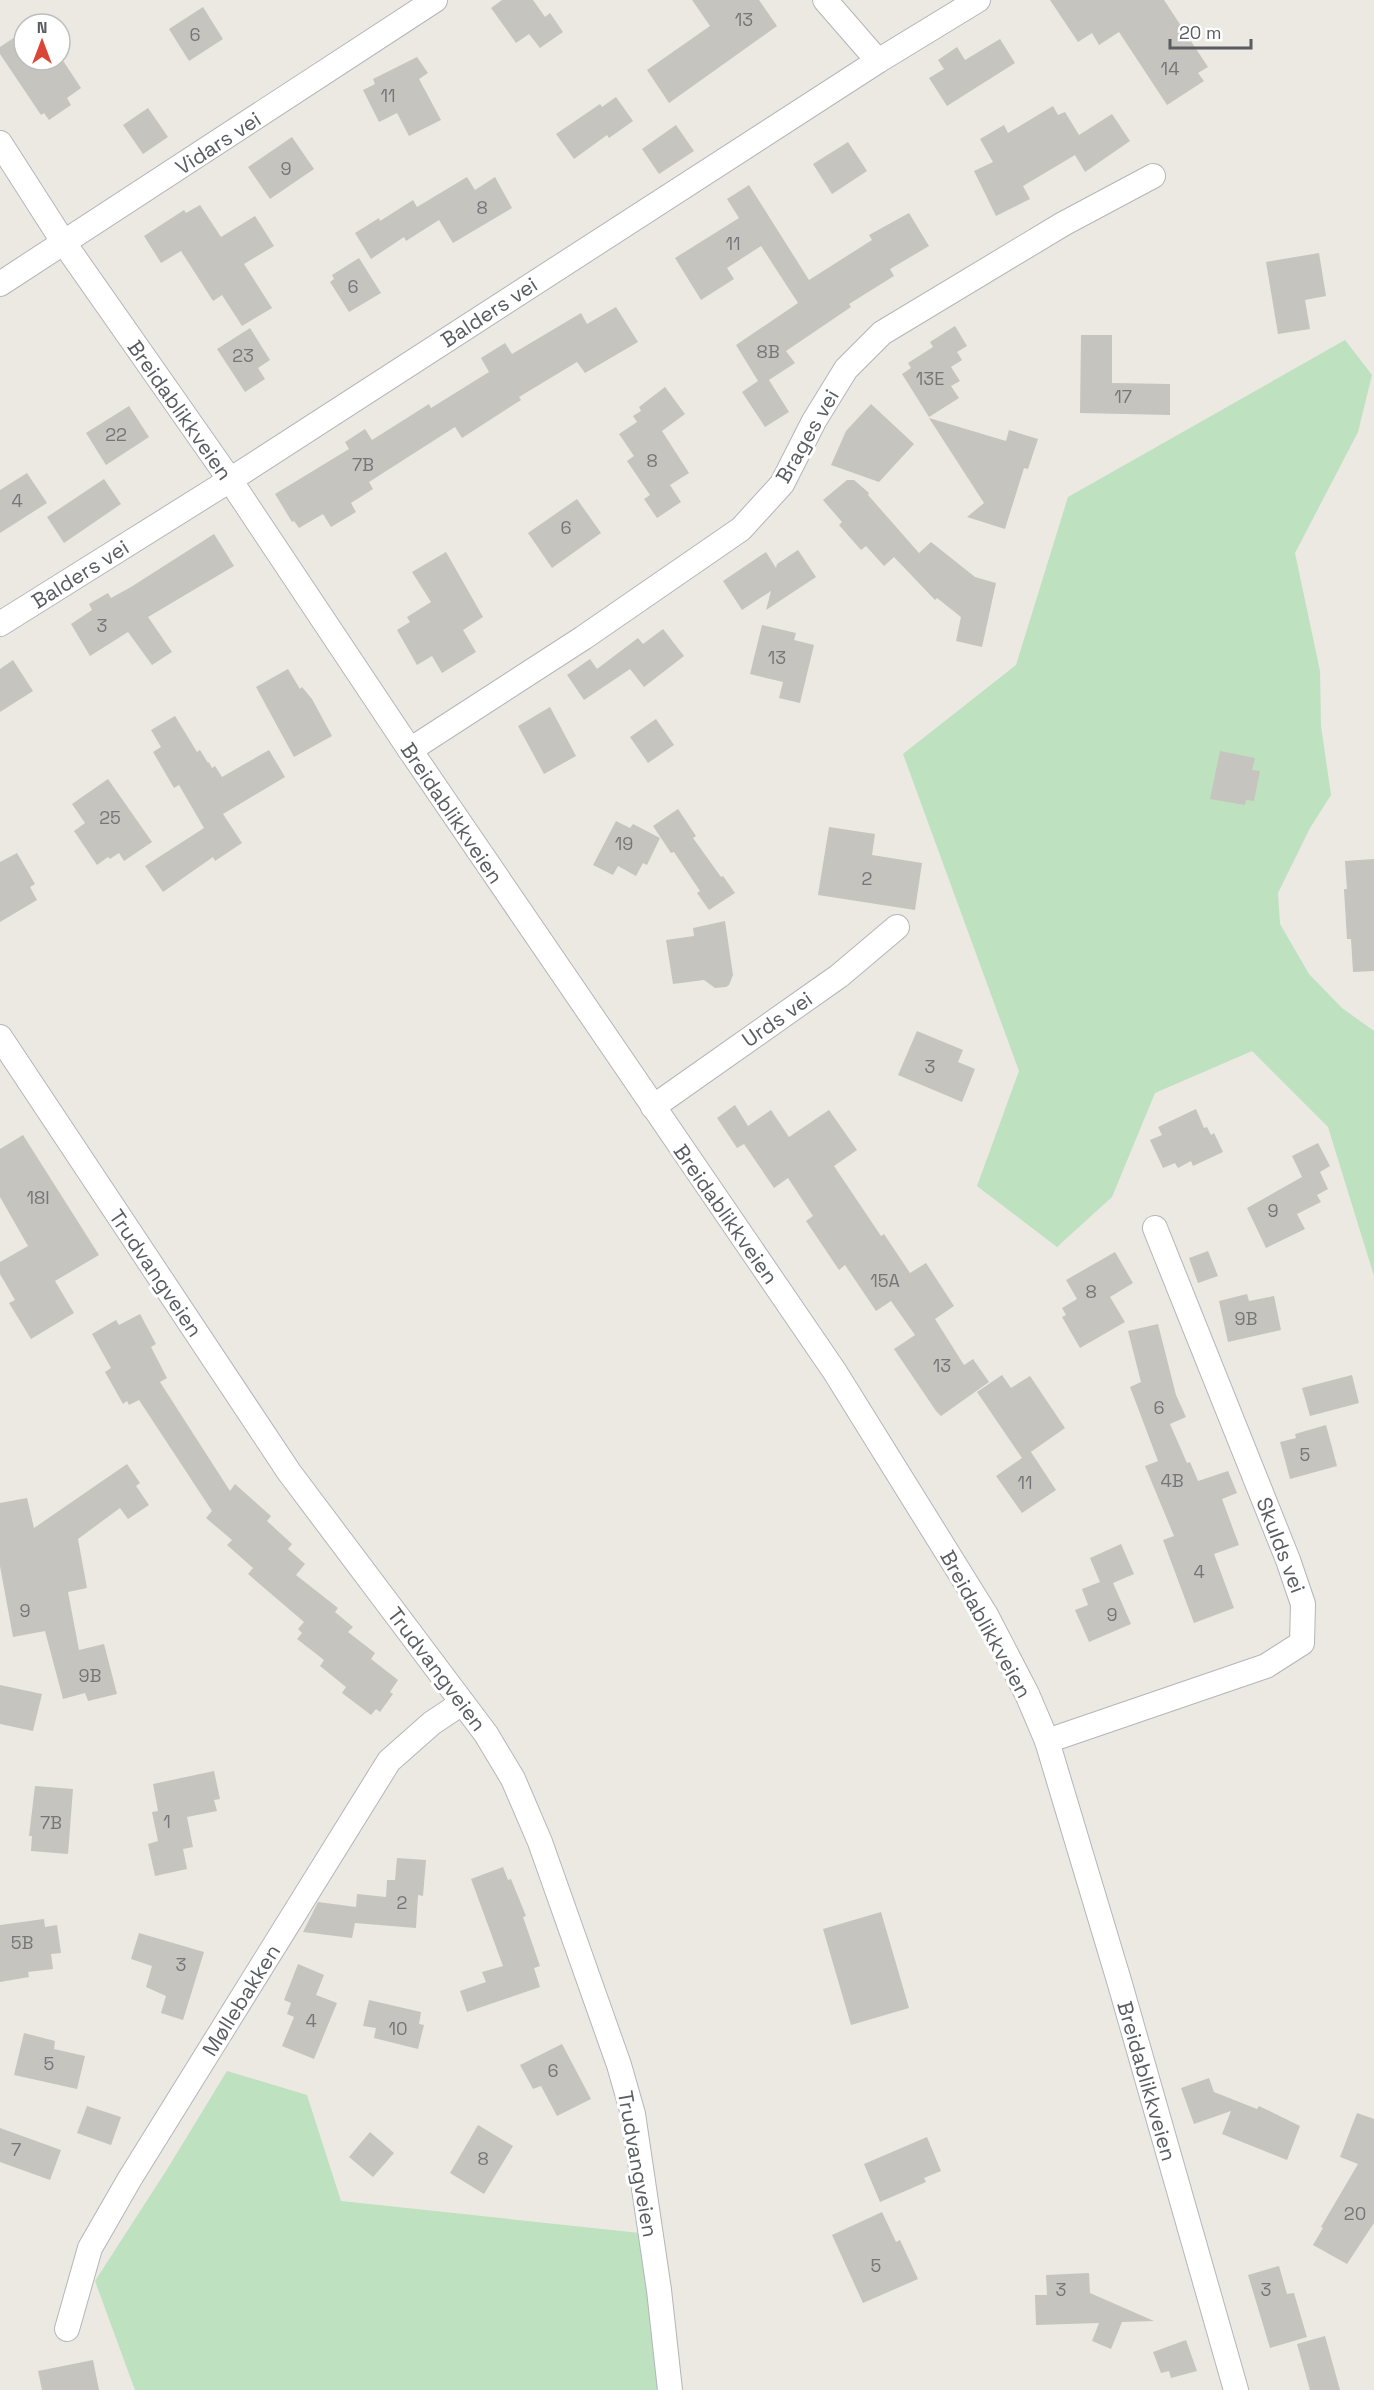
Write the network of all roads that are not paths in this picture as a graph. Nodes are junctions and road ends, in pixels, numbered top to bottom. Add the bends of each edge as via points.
1 (435, 0) edge
2 (825, 0) edge
3 (978, 0) edge
4 (878, 61) junction
5 (0, 143) edge
6 (1153, 176) dead end
7 (64, 243) junction
8 (0, 284) edge
9 (230, 480) junction
10 (0, 624) edge
11 (410, 750) junction
12 (897, 927) dead end
13 (0, 1037) edge
14 (652, 1107) junction
15 (1155, 1228) dead end
16 (462, 1703) junction
17 (1047, 1741) junction
18 (67, 2329) dead end
19 (670, 2390) edge
20 (1236, 2390) edge

1 - 7 street, Vidars vei
2 - 4 street
3 - 4 street, Balders vei
4 - 9 street, Balders vei
5 - 7 street, Breidablikkveien
6 - 11 street, Brages vei via 1063,224 882,333 846,369 782,484 741,529
7 - 8 street, Vidars vei
7 - 9 street, Breidablikkveien
9 - 10 street, Balders vei
9 - 11 street, Breidablikkveien
11 - 14 street, Breidablikkveien
12 - 14 street, Urds vei via 838,976
13 - 16 street, Trudvangveien via 289,1472
14 - 17 street, Breidablikkveien via 835,1372 892,1463 986,1615
15 - 17 street, Skulds vei via 1288,1560 1303,1604 1302,1643 1266,1666
16 - 18 street, Møllebakken via 432,1723 389,1761 90,2248
16 - 19 street, Trudvangveien via 513,1779 540,1842 619,2065 633,2114
17 - 20 street, Breidablikkveien

